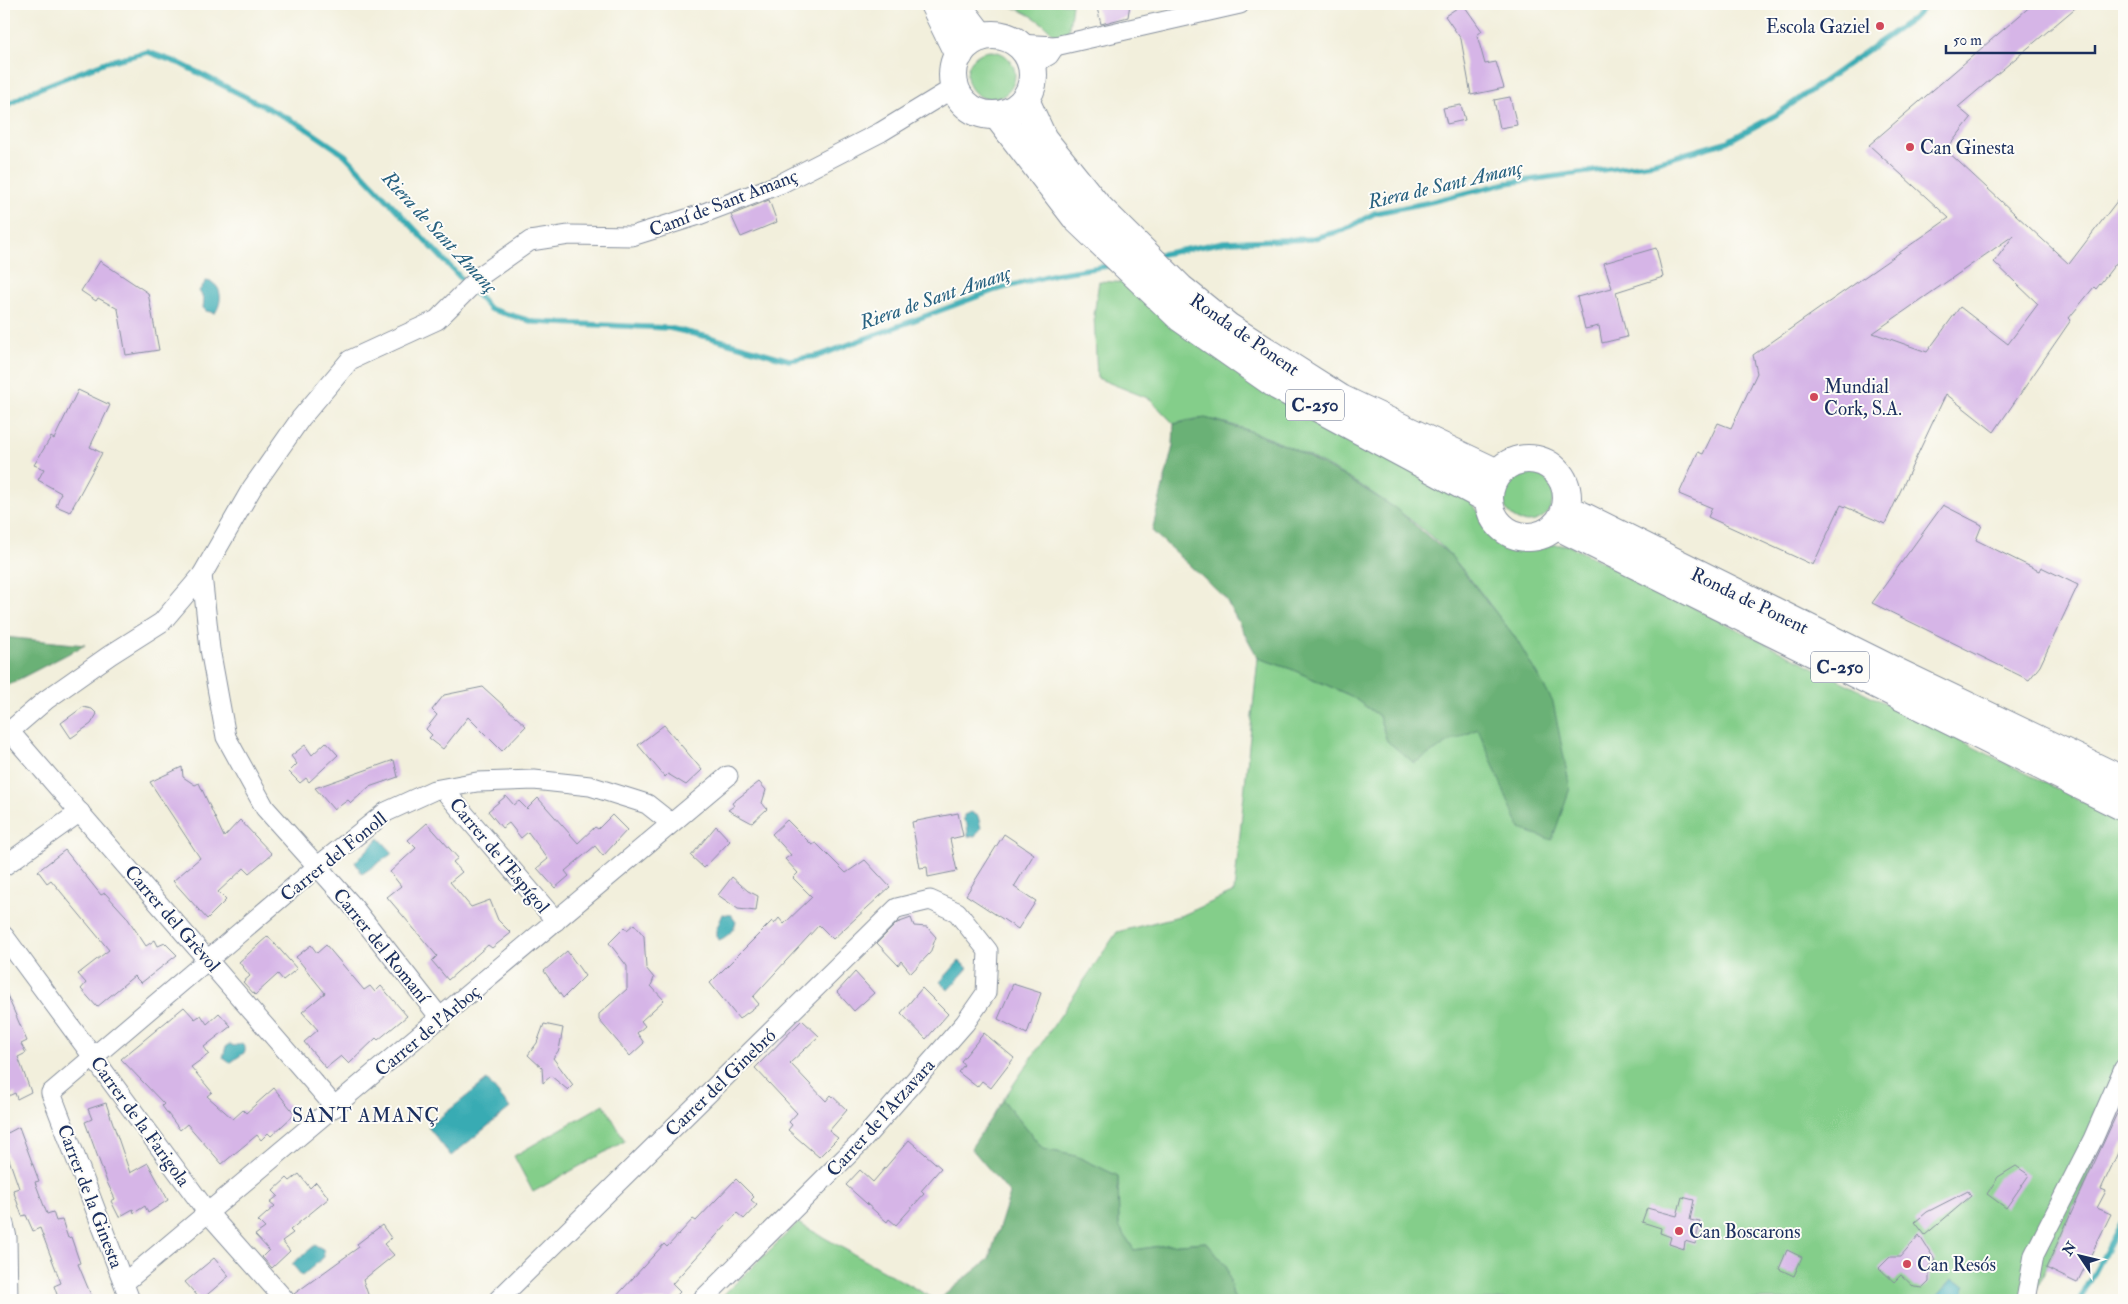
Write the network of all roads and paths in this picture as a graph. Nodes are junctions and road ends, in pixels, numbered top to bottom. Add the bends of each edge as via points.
1 (934, 4) edge
2 (956, 4) edge
3 (1240, 4) edge
4 (981, 37) junction
5 (1055, 46) junction
6 (1025, 54) junction
7 (959, 55) junction
8 (955, 87) junction
9 (1025, 100) junction
10 (997, 115) junction
11 (1087, 213) junction
12 (1167, 290) junction
13 (1497, 473) junction
14 (1488, 499) junction
15 (1561, 516) junction
16 (202, 575) junction
17 (6, 734) edge
18 (728, 776) dead end
19 (2124, 781) edge
20 (443, 789) junction
21 (2124, 807) edge
22 (80, 812) junction
23 (671, 823) junction
24 (4, 866) edge
25 (317, 867) junction
26 (958, 912) joint
27 (556, 921) junction
28 (4, 936) edge
29 (208, 959) junction
30 (441, 1019) junction
31 (94, 1057) junction
32 (2124, 1068) edge
33 (51, 1093) joint
34 (335, 1107) junction
35 (208, 1213) junction
36 (4, 1224) edge
37 (127, 1291) edge
38 (8, 1300) edge
39 (285, 1300) edge
40 (498, 1300) edge
41 (702, 1300) edge
42 (2026, 1300) edge

1 - 7 main road
2 - 4 main road
3 - 5 street
4 - 6 main road via 1000,35
4 - 7 main road via 968,44
5 - 6 street
5 - 6 street via 1049,55
6 - 9 main road via 1032,83
7 - 8 main road via 954,71
8 - 10 main road via 971,108
8 - 16 street, Camí de Sant Amanç via 881,132 780,184 699,215 632,236 569,234 530,241 483,274 437,320 350,360 301,418 252,488
9 - 10 main road via 1013,110
9 - 11 main road, C-250 via 1043,139
10 - 11 main road, C-250
11 - 12 main road, C-250
12 - 13 main road, Ronda de Ponent / C-250 via 1341,399
12 - 14 main road, C-250 via 1181,318 1278,386
13 - 14 main road via 1490,485
13 - 15 main road via 1519,459 1545,463 1564,482 1567,495
14 - 15 main road via 1494,518 1513,535 1533,537 1546,533
15 - 19 main road, Ronda de Ponent / C-250
15 - 21 main road, C-250
16 - 17 street, Camí de Sant Amanç via 162,622 46,700
16 - 25 street, Carrer del Romaní via 210,648 226,737 265,808
17 - 22 street, Carrer del Grèvol
18 - 23 street, Carrer de l'Arboç
20 - 23 street, Carrer del Fonoll via 477,782 534,780 590,786 647,804
20 - 25 street, Carrer del Fonoll via 386,812
20 - 27 street, Carrer de l'Espígol
22 - 24 street
22 - 29 street, Carrer del Grèvol
23 - 27 street, Carrer de l'Arboç
25 - 29 street, Carrer del Fonoll
25 - 30 street, Carrer del Romaní via 351,904
26 - 40 street, Carrer del Ginebró via 930,900 897,908
26 - 41 street, Carrer de l'Atzavara via 988,951 986,993 965,1023 860,1143
27 - 30 street, Carrer de l'Arboç
28 - 31 street, Carrer de la Farigola
29 - 31 street, Carrer del Fonoll
29 - 34 street, Carrer del Grèvol
30 - 34 street, Carrer de l'Arboç
31 - 33 street, Carrer del Fonoll
31 - 35 street, Carrer de la Farigola
32 - 42 street via 2093,1139 2034,1255
33 - 37 street, Carrer de la Ginesta
34 - 35 street, Carrer de l'Arboç
35 - 37 street, Carrer de l'Arboç
35 - 39 street, Carrer de la Farigola
36 - 38 street

